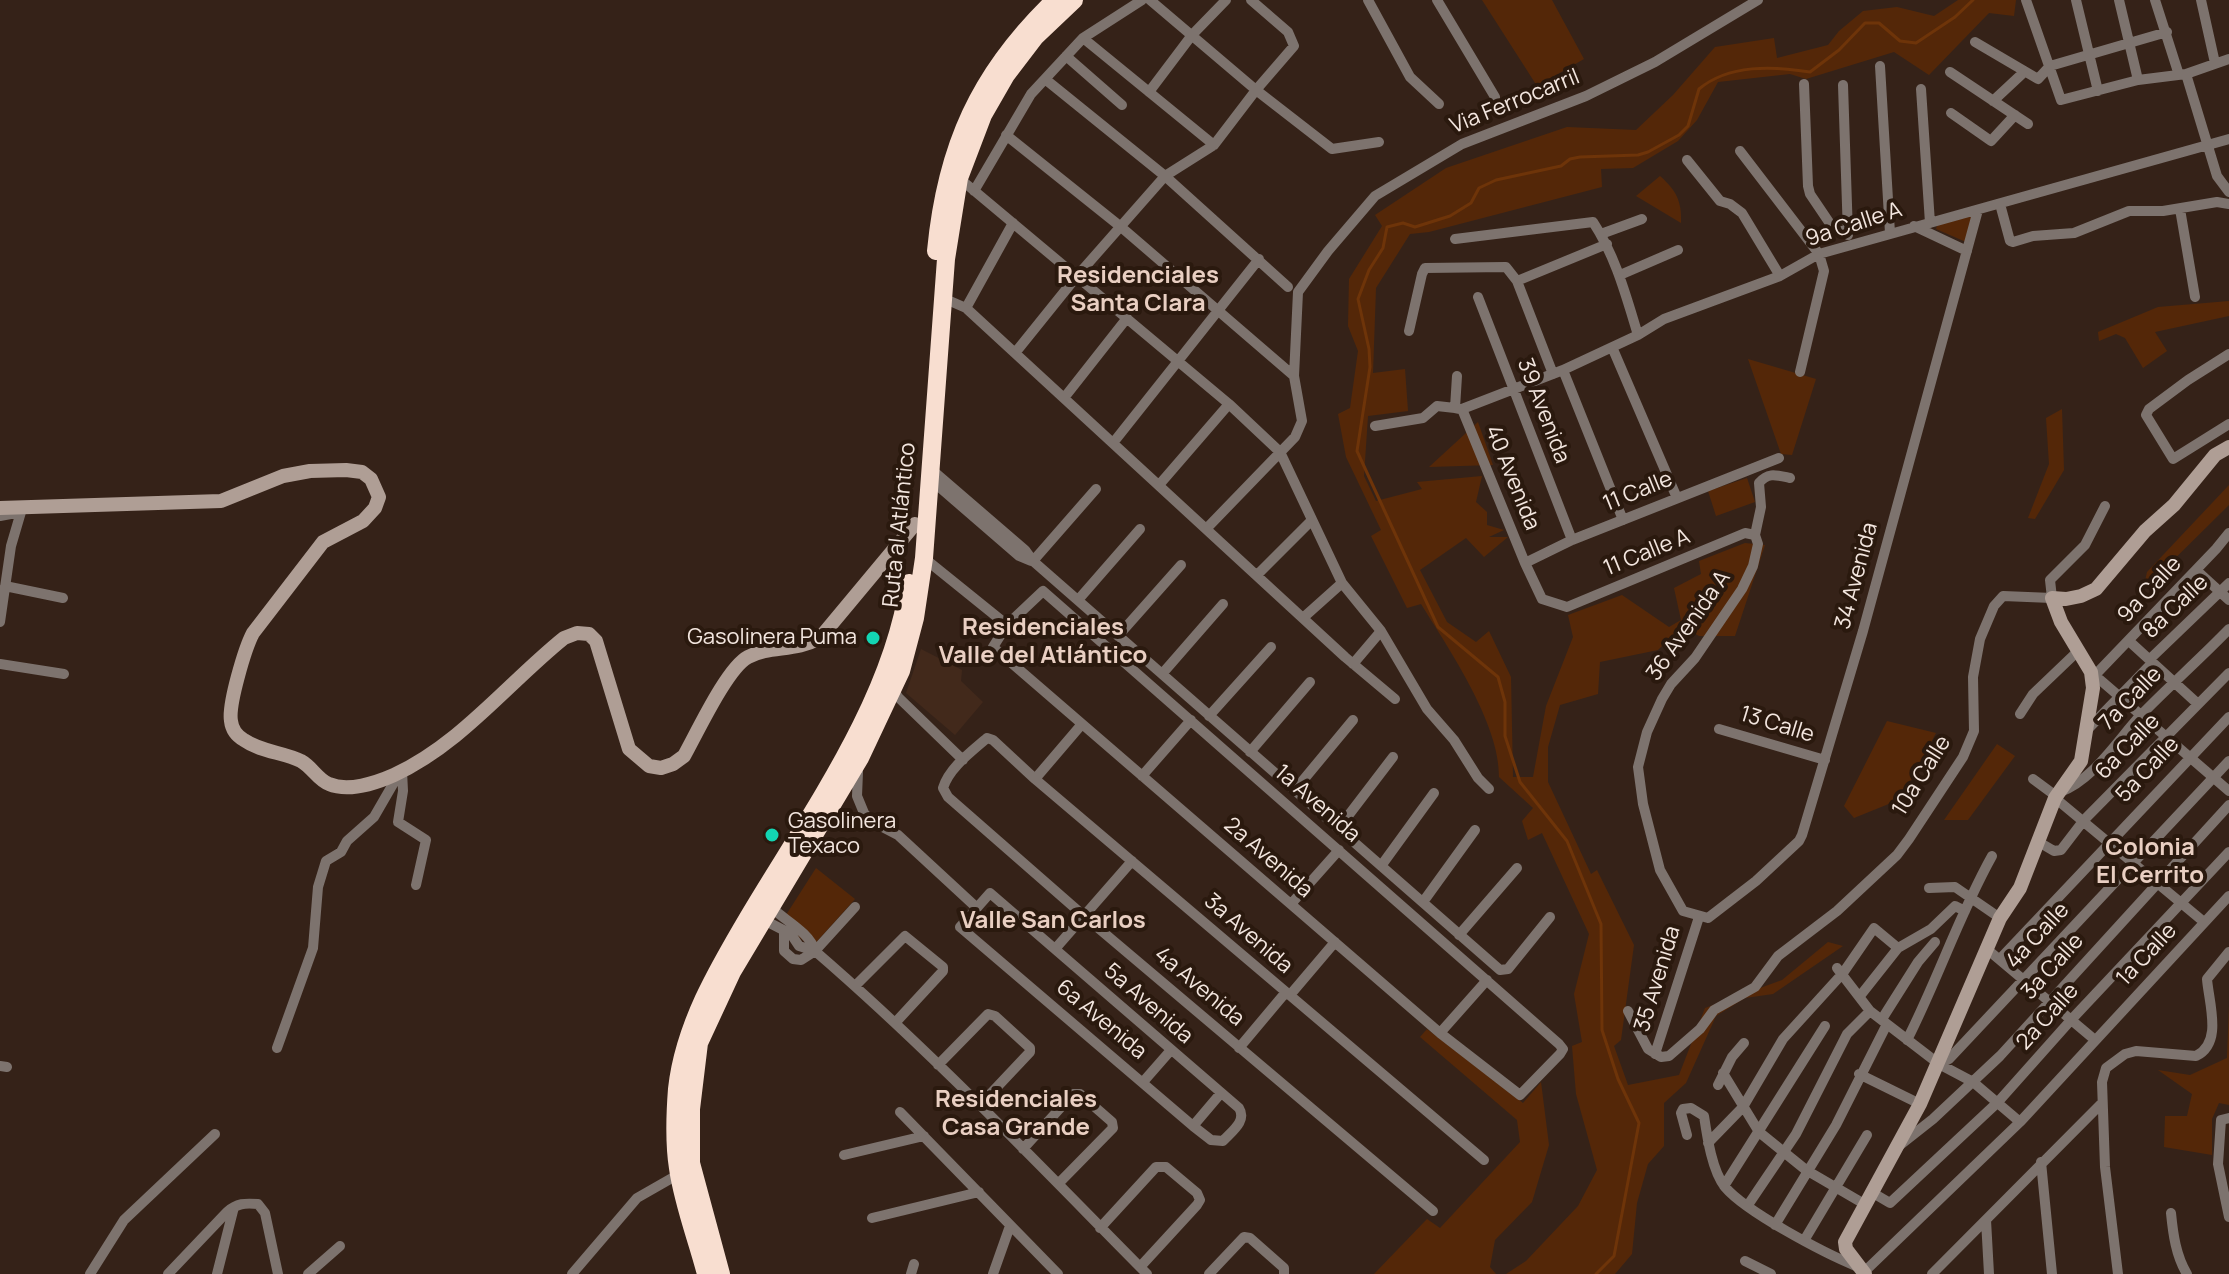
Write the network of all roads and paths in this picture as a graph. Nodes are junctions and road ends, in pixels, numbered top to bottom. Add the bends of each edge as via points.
1 (1055, 0) edge
2 (1074, 0) edge
3 (1142, 0) edge
4 (1150, 0) edge
5 (1226, 0) edge
6 (1251, 0) edge
7 (1368, 0) edge
8 (1437, 0) edge
9 (1758, 0) edge
10 (2026, 0) edge
11 (2076, 0) edge
12 (2119, 0) edge
13 (2155, 0) edge
14 (2201, 0) edge
15 (2167, 32) junction
16 (1192, 35) junction
17 (1083, 38) junction
18 (1975, 42) dead end
19 (2131, 43) junction
20 (1066, 56) junction
21 (2091, 56) junction
22 (2229, 59) edge
23 (2215, 63) junction
24 (1880, 66) dead end
25 (2050, 66) junction
26 (1950, 72) dead end
27 (2023, 73) junction
28 (2183, 74) junction
29 (1045, 79) junction
30 (2138, 80) junction
31 (1804, 84) dead end
32 (1843, 85) dead end
33 (1921, 89) dead end
34 (1256, 90) junction
35 (2098, 91) junction
36 (1149, 92) junction
37 (1495, 97) dead end
38 (1993, 101) junction
39 (1439, 104) dead end
40 (1122, 105) dead end
41 (1951, 113) dead end
42 (2015, 115) junction
43 (2028, 124) dead end
44 (1006, 135) junction
45 (2229, 139) edge
46 (1379, 142) dead end
47 (1214, 145) junction
48 (2207, 145) junction
49 (1740, 151) dead end
50 (1687, 160) dead end
51 (1165, 176) junction
52 (967, 184) junction
53 (2229, 192) edge
54 (2000, 204) junction
55 (2229, 204) edge
56 (2180, 209) junction
57 (1978, 210) junction
58 (1642, 219) dead end
59 (1013, 223) junction
60 (1930, 223) junction
61 (1914, 226) junction
62 (1121, 227) junction
63 (1848, 231) junction
64 (1890, 233) junction
65 (1455, 239) dead end
66 (1604, 239) junction
67 (1850, 244) junction
68 (1678, 250) dead end
69 (1967, 251) junction
70 (1819, 254) junction
71 (1259, 259) junction
72 (1620, 275) junction
73 (1077, 276) junction
74 (1780, 276) junction
75 (1517, 281) junction
76 (1288, 287) dead end
77 (1478, 297) dead end
78 (2195, 297) dead end
79 (943, 298) junction
80 (966, 308) junction
81 (1219, 310) junction
82 (1127, 318) junction
83 (1409, 331) dead end
84 (1638, 335) junction
85 (1612, 347) junction
86 (1015, 353) junction
87 (2229, 354) edge
88 (1178, 361) junction
89 (1558, 372) junction
90 (1800, 372) dead end
91 (1294, 376) junction
92 (1457, 376) dead end
93 (1514, 389) junction
94 (1064, 398) junction
95 (1229, 404) junction
96 (1458, 408) junction
97 (2229, 424) edge
98 (1375, 426) dead end
99 (1113, 443) junction
100 (2229, 447) edge
101 (1280, 452) junction
102 (1779, 458) dead end
103 (930, 474) junction
104 (1790, 478) dead end
105 (1159, 485) junction
106 (1096, 489) dead end
107 (1677, 498) junction
108 (2105, 506) dead end
109 (0, 508) edge
110 (21, 510) junction
111 (0, 516) edge
112 (1312, 520) junction
113 (1623, 520) junction
114 (915, 524) junction
115 (1207, 528) junction
116 (1140, 529) dead end
117 (2229, 533) edge
118 (1755, 535) junction
119 (1572, 540) junction
120 (924, 558) junction
121 (1033, 561) junction
122 (1181, 565) dead end
123 (1527, 568) junction
124 (2196, 570) junction
125 (1257, 575) junction
126 (1342, 583) junction
127 (2229, 583) edge
128 (5, 586) junction
129 (2225, 596) edge
130 (63, 598) dead end
131 (2052, 598) junction
132 (1078, 600) junction
133 (1223, 604) dead end
134 (1553, 605) joint
135 (1304, 617) junction
136 (0, 622) edge
137 (1007, 625) junction
138 (2229, 629) edge
139 (1381, 631) junction
140 (1118, 636) junction
141 (2129, 641) junction
142 (1271, 647) dead end
143 (2078, 651) junction
144 (2152, 660) junction
145 (0, 664) edge
146 (1353, 664) junction
147 (2095, 672) junction
148 (2229, 673) edge
149 (64, 674) dead end
150 (1162, 674) junction
151 (2175, 681) junction
152 (1310, 682) dead end
153 (893, 689) junction
154 (2119, 697) junction
155 (1395, 699) dead end
156 (2198, 704) junction
157 (2020, 714) dead end
158 (2141, 715) junction
159 (1209, 716) junction
160 (2229, 717) edge
161 (1191, 720) junction
162 (1353, 720) dead end
163 (1082, 724) junction
164 (1719, 729) dead end
165 (2085, 731) junction
166 (2165, 736) junction
167 (1250, 752) junction
168 (2190, 755) junction
169 (1393, 757) dead end
170 (860, 758) junction
171 (963, 760) junction
172 (1825, 760) junction
173 (2229, 761) edge
174 (401, 771) junction
175 (1142, 776) junction
176 (2212, 778) junction
177 (1035, 779) junction
178 (2033, 779) dead end
179 (1489, 789) dead end
180 (1295, 790) junction
181 (2229, 791) edge
182 (1434, 793) dead end
183 (2057, 796) junction
184 (2229, 805) edge
185 (2084, 820) junction
186 (1338, 829) junction
187 (1475, 830) dead end
188 (2037, 841) junction
189 (2109, 841) junction
190 (1339, 850) junction
191 (2229, 852) edge
192 (1992, 856) dead end
193 (1132, 861) junction
194 (2134, 862) junction
195 (1381, 866) junction
196 (1517, 868) dead end
197 (779, 881) junction
198 (2158, 883) junction
199 (416, 885) dead end
200 (1929, 888) dead end
201 (2229, 896) edge
202 (1970, 897) junction
203 (1423, 902) junction
204 (2182, 902) junction
205 (1291, 904) junction
206 (855, 907) dead end
207 (977, 908) junction
208 (1965, 911) junction
209 (768, 914) junction
210 (1084, 916) junction
211 (1550, 917) dead end
212 (1699, 917) junction
213 (2000, 918) junction
214 (2204, 922) junction
215 (1459, 935) junction
216 (1335, 942) junction
217 (1935, 942) dead end
218 (1898, 948) junction
219 (1055, 949) junction
220 (815, 951) junction
221 (2229, 952) edge
222 (1994, 954) junction
223 (1840, 970) junction
224 (1487, 980) junction
225 (2024, 981) junction
226 (855, 986) junction
227 (1288, 994) junction
228 (1860, 996) junction
229 (2049, 1001) junction
230 (1628, 1011) dead end
231 (1870, 1011) junction
232 (2071, 1020) junction
233 (1884, 1021) junction
234 (895, 1023) junction
235 (1825, 1026) dead end
236 (1440, 1033) junction
237 (1907, 1040) junction
238 (2095, 1040) junction
239 (1744, 1043) dead end
240 (277, 1048) dead end
241 (1239, 1048) junction
242 (1171, 1050) junction
243 (1655, 1054) junction
244 (1939, 1064) junction
245 (938, 1065) junction
246 (1723, 1073) junction
247 (1859, 1074) junction
248 (1143, 1082) junction
249 (1973, 1082) junction
250 (1718, 1085) dead end
251 (1221, 1093) junction
252 (1518, 1096) joint
253 (1998, 1102) junction
254 (2102, 1103) junction
255 (1920, 1104) junction
256 (980, 1105) junction
257 (1743, 1107) junction
258 (900, 1112) dead end
259 (2229, 1118) edge
260 (2020, 1122) junction
261 (1193, 1126) junction
262 (1759, 1132) junction
263 (215, 1134) dead end
264 (1687, 1135) dead end
265 (1867, 1135) dead end
266 (924, 1136) junction
267 (1218, 1142) joint
268 (1708, 1143) junction
269 (1898, 1147) junction
270 (1023, 1149) junction
271 (1783, 1153) junction
272 (844, 1155) dead end
273 (1484, 1160) dead end
274 (2041, 1162) junction
275 (1806, 1170) junction
276 (679, 1174) junction
277 (1059, 1183) junction
278 (1724, 1186) junction
279 (1835, 1188) junction
280 (979, 1192) junction
281 (1869, 1199) junction
282 (235, 1205) junction
283 (1748, 1205) junction
284 (1433, 1211) dead end
285 (2171, 1213) dead end
286 (2229, 1217) edge
287 (872, 1218) dead end
288 (1986, 1220) junction
289 (1775, 1225) junction
290 (1010, 1226) junction
291 (1100, 1228) junction
292 (1805, 1239) junction
293 (340, 1246) dead end
294 (1745, 1261) dead end
295 (1143, 1271) edge
296 (1862, 1271) edge
297 (90, 1274) edge
298 (168, 1274) edge
299 (217, 1274) edge
300 (278, 1274) edge
301 (308, 1274) edge
302 (572, 1274) edge
303 (706, 1274) edge
304 (721, 1274) edge
305 (993, 1274) edge
306 (1058, 1274) edge
307 (1209, 1274) edge
308 (1284, 1274) edge
309 (1771, 1274) edge
310 (1932, 1274) edge
311 (1989, 1274) edge
312 (2052, 1274) edge
313 (2118, 1274) edge
314 (2187, 1274) edge

1 - 114 highway, Ruta al Atlántico via 1025,28 994,70 970,111 947,174
2 - 52 highway, Ruta al Atlántico via 1035,37 1006,75 983,115
3 - 17 street
4 - 16 street
5 - 16 street
6 - 34 street via 1294,42
7 - 39 street via 1410,77
8 - 37 street
9 - 91 street, Via Ferrocarril via 1655,62 1586,96 1462,144 1375,196 1298,292
10 - 25 street
11 - 21 street
12 - 19 street
13 - 15 street
14 - 23 street
15 - 19 street
15 - 28 street
16 - 34 street
16 - 36 street
17 - 20 street
17 - 36 street
18 - 27 street
19 - 21 street
19 - 30 street
20 - 29 street
20 - 40 street
21 - 25 street
21 - 35 street
22 - 23 street
23 - 28 street
24 - 64 street
25 - 27 street via 2038,79
25 - 35 street via 2061,100
26 - 38 street
27 - 38 street
28 - 30 street
28 - 48 street
29 - 44 street
29 - 51 street
30 - 35 street
31 - 63 street via 1808,186 1835,231
32 - 63 street
33 - 60 street
34 - 46 street via 1332,149
34 - 47 street
36 - 47 street
38 - 42 street
41 - 42 street via 1991,141
42 - 43 street
44 - 52 street
44 - 62 street
45 - 48 street, 9a Calle A
47 - 51 street
48 - 53 street via 2217,176
48 - 54 street, 9a Calle A
49 - 70 street
50 - 74 street via 1720,201 1742,213
51 - 62 street
51 - 71 street
52 - 59 street
52 - 79 highway, Ruta al Atlántico via 946,259
54 - 56 street via 2012,242 2074,233 2129,211
54 - 57 street, 9a Calle A
55 - 56 street
56 - 78 street
57 - 60 street, 9a Calle A
57 - 69 street, 34 Avenida
58 - 66 street
59 - 73 street
59 - 80 street
60 - 61 street, 9a Calle A
61 - 64 street, 9a Calle A
61 - 69 street
62 - 73 street
62 - 81 street
63 - 67 street
64 - 67 street, 9a Calle A
65 - 66 street via 1592,222
66 - 72 street
66 - 75 street
67 - 70 street, 9a Calle A
68 - 72 street
69 - 172 street, 34 Avenida
70 - 74 street, 9a Calle A
70 - 90 street via 1824,271
71 - 76 street
71 - 81 street
72 - 84 street
73 - 82 street
73 - 86 street
74 - 84 street, 9a Calle A via 1664,319
75 - 83 street via 1500,266 1425,268
75 - 89 street
77 - 93 street, 39 Avenida
79 - 80 street
79 - 103 highway, Ruta al Atlántico
80 - 86 street
81 - 88 street
81 - 91 street
82 - 88 street
82 - 94 street
84 - 85 street, 9a Calle A
85 - 89 street, 9a Calle A
85 - 107 street
86 - 94 street
87 - 97 street via 2146,415 2173,459
88 - 95 street
88 - 99 street
89 - 93 street, 9a Calle A
89 - 113 street
91 - 101 street, Via Ferrocarril via 1302,421
92 - 96 street
93 - 96 street, 9a Calle A
93 - 119 street, 39 Avenida
94 - 99 street
95 - 101 street
95 - 105 street
96 - 98 street, 9a Calle A via 1437,406 1423,418
96 - 123 street, 40 Avenida
99 - 105 street
100 - 131 main road, 10a Calle via 2215,455 2096,589
101 - 112 street
101 - 115 street, Via Ferrocarril
102 - 107 street, 11 Calle
103 - 120 highway, Ruta al Atlántico
103 - 121 street via 1019,556
104 - 118 street, 36 Avenida A via 1774,474 1759,483
105 - 115 street
106 - 121 street
107 - 113 street, 11 Calle
108 - 131 street via 2085,545 2050,580
109 - 110 main road
110 - 111 street
110 - 128 street
110 - 174 main road via 221,501 283,476 362,472 379,497 375,508 353,528 323,542 253,633 231,721 245,741 301,761 330,785 367,785
112 - 125 street
112 - 126 street
113 - 119 street, 11 Calle
114 - 174 main road via 820,638 749,657 734,668 684,756 673,764 649,766 629,749 596,641 577,633 546,653 496,702
114 - 197 highway, Ruta al Atlántico via 908,588 888,667
115 - 125 street
116 - 132 street
117 - 124 street, 9a Calle
118 - 134 street, 11 Calle A via 1745,533 1567,607
118 - 212 street, 36 Avenida A via 1753,566 1742,589 1671,684 1647,732 1638,767 1660,870 1683,911
119 - 123 street, 11 Calle
120 - 137 street
120 - 153 highway, Ruta al Atlántico via 915,618
121 - 132 street
122 - 140 street
123 - 134 street, 40 Avenida via 1542,599
124 - 129 street
124 - 141 street, 9a Calle
125 - 135 street
126 - 135 street
126 - 139 street
127 - 129 street, 8a Calle
128 - 130 street
128 - 136 street
129 - 144 street, 8a Calle
131 - 143 main road
131 - 243 street, 10a Calle via 1997,600 1985,623 1975,666 1974,731 1963,757 1897,855 1778,956 1755,987 1714,1010 1669,1056
132 - 140 street
133 - 150 street
135 - 146 street
137 - 161 street, 1a Avenida via 1043,591
137 - 163 street, 2a Avenida via 993,647
138 - 151 street, 7a Calle
139 - 146 street
139 - 179 street via 1427,709
140 - 150 street
141 - 144 street
141 - 147 street, 9a Calle
142 - 159 street
143 - 147 main road
143 - 157 street
144 - 151 street
144 - 154 street, 8a Calle
145 - 149 street
146 - 155 street
147 - 154 street
147 - 165 main road
148 - 156 street, 6a Calle
150 - 159 street
151 - 156 street
151 - 158 street, 7a Calle
152 - 167 street
153 - 170 highway, Ruta al Atlántico
153 - 171 street
154 - 158 street
154 - 165 street, 8a Calle
156 - 166 street, 6a Calle
158 - 166 street
158 - 183 street, 7a Calle via 2091,771
159 - 167 street
160 - 168 street, 5a Calle
161 - 175 street
161 - 190 street, 1a Avenida
162 - 180 street
163 - 175 street, 2a Avenida
163 - 177 street
164 - 172 street, 13 Calle
165 - 183 main road via 2081,761
166 - 168 street
166 - 185 street, 6a Calle
167 - 180 street
168 - 176 street
168 - 189 street, 5a Calle
169 - 186 street
170 - 197 highway, Ruta al Atlántico
170 - 207 street via 856,783 864,813 898,835
171 - 177 street, 3a Avenida via 987,738
171 - 210 street, 4a Avenida via 946,780 948,797
172 - 212 street, 34 Avenida via 1799,841 1713,916
173 - 176 street, 4a Calle
174 - 199 street via 398,822 422,835 426,844
174 - 240 street via 374,817 326,861 318,887 313,948
175 - 205 street, 2a Avenida
176 - 181 street
176 - 194 street, 4a Calle
177 - 193 street, 3a Avenida
178 - 183 street
180 - 186 street
182 - 195 street
183 - 185 street
183 - 188 main road
184 - 198 street, 3a Calle
185 - 188 street, 6a Calle via 2058,851
185 - 189 street
186 - 195 street
187 - 203 street
188 - 213 main road via 2020,888
189 - 194 street
189 - 222 street, 5a Calle
190 - 205 street
190 - 224 street, 1a Avenida
191 - 204 street, 2a Calle
192 - 202 street
193 - 210 street
193 - 227 street, 3a Avenida
194 - 198 street
194 - 225 street, 4a Calle
195 - 203 street
196 - 215 street
197 - 209 highway, Ruta al Atlántico
197 - 276 highway, Ruta al Atlántico via 724,959 686,1044 677,1100
198 - 204 street
198 - 229 street, 3a Calle
200 - 202 street via 1955,887
201 - 214 street, 1a Calle
202 - 208 street
202 - 213 street
203 - 215 street
204 - 214 street
204 - 232 street, 2a Calle
205 - 216 street, 2a Avenida
206 - 220 street
207 - 219 street, 5a Avenida via 990,893
207 - 248 street, 6a Avenida via 960,927
208 - 218 street via 1955,906 1931,929
208 - 237 street
209 - 220 street via 799,946
209 - 304 highway, Ruta al Atlántico via 710,1018 693,1076 691,1163
210 - 219 street
210 - 241 street, 4a Avenida
211 - 215 street via 1505,971
212 - 243 street, 35 Avenida
213 - 222 main road
214 - 238 street, 1a Calle
216 - 227 street
216 - 236 street, 2a Avenida
217 - 233 street
218 - 223 street via 1874,928
218 - 228 street
219 - 242 street, 5a Avenida
220 - 226 street
221 - 254 street via 2207,979 2212,1038 2203,1052 2125,1054 2106,1068
222 - 225 street
222 - 244 main road
223 - 228 street
223 - 257 street via 1783,1039
224 - 236 street
224 - 252 street, 1a Avenida via 1563,1049
225 - 229 street
225 - 244 street, 4a Calle
226 - 234 street
226 - 234 street via 905,936 943,967
227 - 241 street
227 - 273 street, 3a Avenida
228 - 231 street
229 - 232 street
229 - 249 street, 3a Calle
230 - 243 street
231 - 233 street
231 - 271 street via 1847,1034
232 - 238 street
232 - 253 street, 2a Calle
233 - 237 street
233 - 247 street
234 - 245 street
235 - 262 street
236 - 252 street, 2a Avenida
237 - 244 street
238 - 260 street, 1a Calle
239 - 246 street
241 - 284 street, 4a Avenida
242 - 248 street
242 - 251 street, 5a Avenida
244 - 249 street
244 - 255 main road
245 - 256 street
245 - 256 street via 988,1014 1030,1048
246 - 250 street
246 - 257 street
247 - 255 street
247 - 275 street via 1836,1125
248 - 261 street, 6a Avenida
249 - 253 street
249 - 269 street, 3a Calle
251 - 261 street
251 - 267 street, 5a Avenida via 1243,1113
253 - 260 street
253 - 281 street, 2a Calle via 1890,1203
254 - 274 street
254 - 313 street
255 - 269 main road
256 - 270 street
257 - 262 street
257 - 268 street
258 - 266 street
259 - 286 street via 2221,1120 2218,1164
260 - 296 street, 1a Calle
261 - 267 street, 6a Avenida
262 - 271 street
262 - 278 street
263 - 297 street via 124,1220
264 - 268 street via 1681,1113 1691,1108 1704,1116
265 - 279 street
266 - 272 street
266 - 280 street
268 - 278 street
269 - 281 main road
270 - 277 street
270 - 277 street via 1076,1093 1112,1122 1113,1128
271 - 275 street
271 - 283 street
274 - 288 street
274 - 312 street
275 - 279 street
275 - 289 street
276 - 302 street via 637,1198
276 - 303 highway, Ruta al Atlántico
277 - 291 street
278 - 283 street
279 - 281 street
279 - 292 street
280 - 287 street
280 - 290 street
281 - 296 main road via 1845,1242
282 - 298 street
282 - 299 street
282 - 300 street via 258,1204 263,1210
283 - 289 street
285 - 314 street
288 - 310 street
288 - 311 street
289 - 292 street
290 - 305 street
290 - 306 street
291 - 295 street
291 - 295 street via 1161,1165 1197,1193 1197,1205
292 - 296 street
293 - 301 street
294 - 309 street
307 - 308 street via 1244,1237 1284,1268

